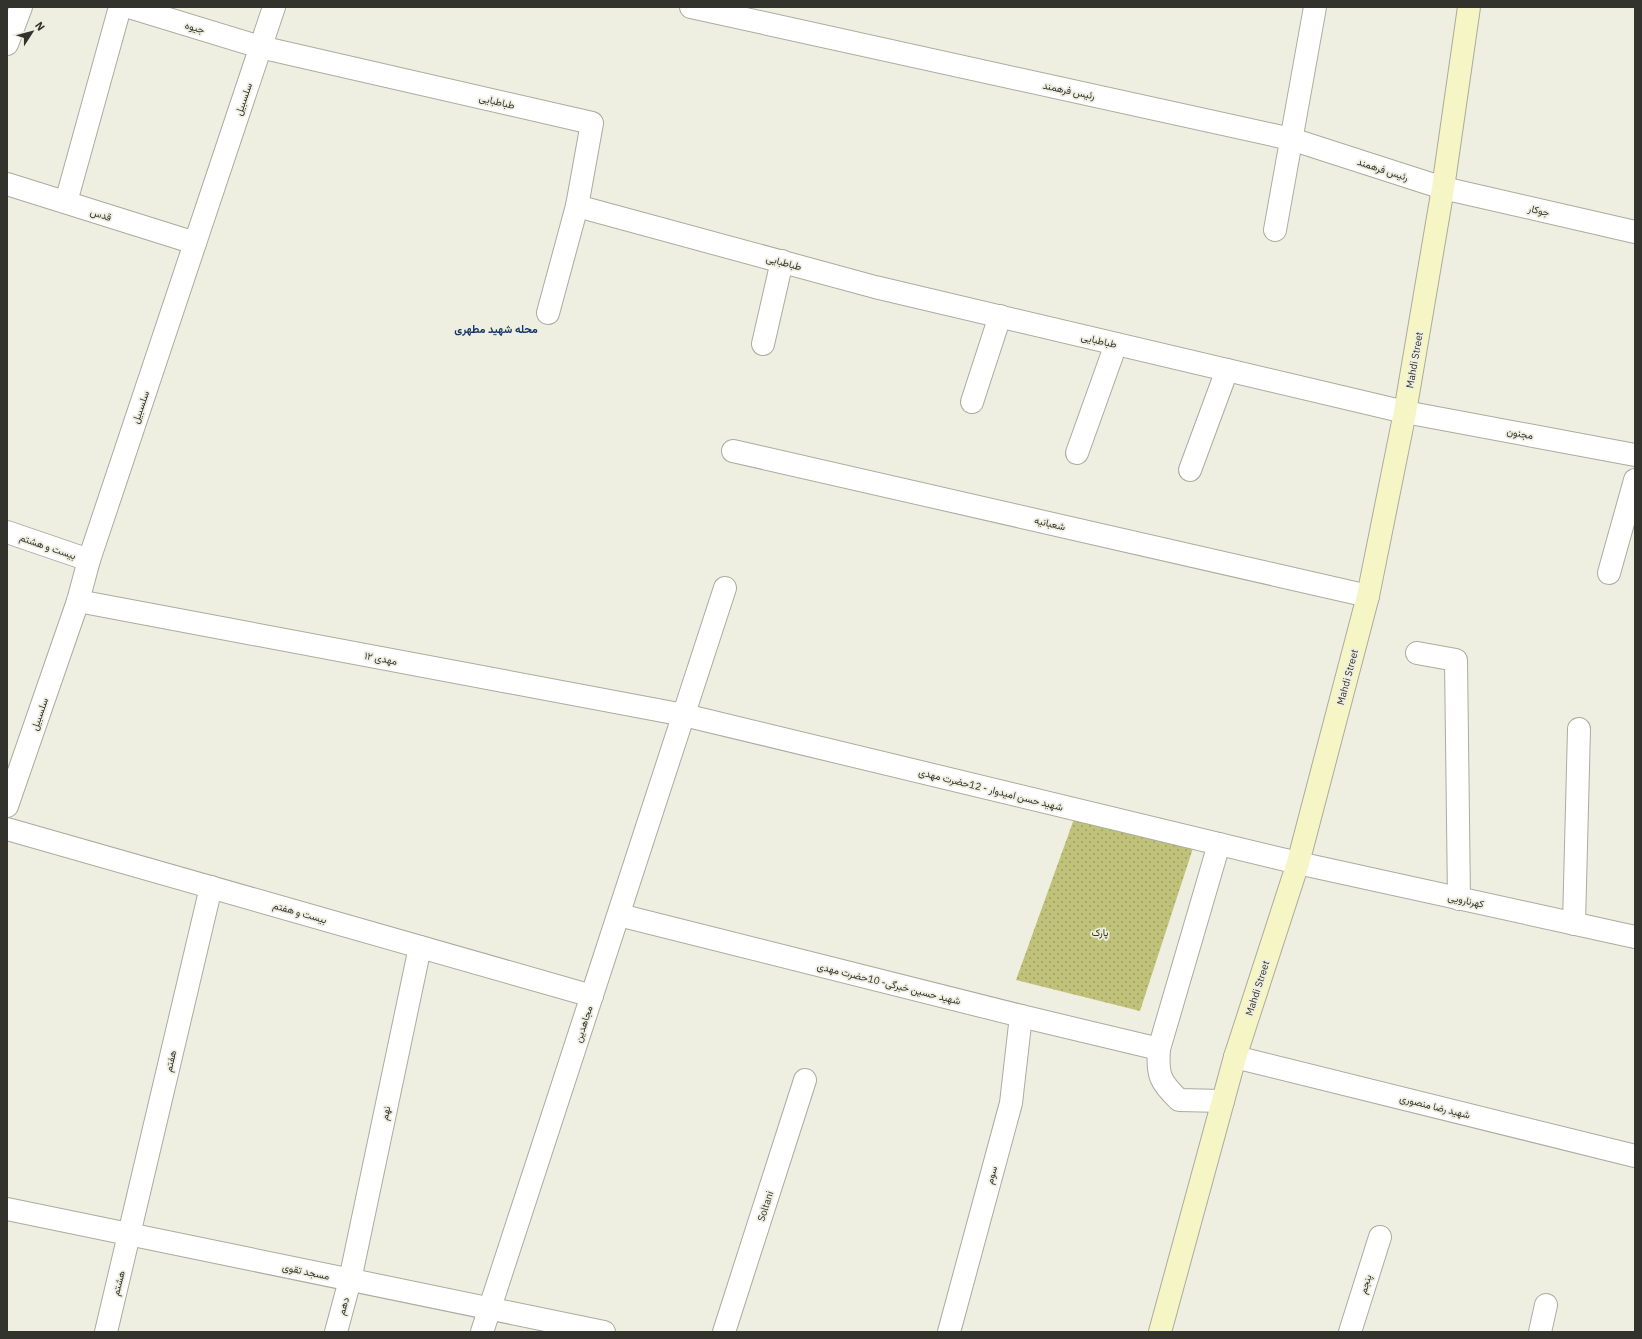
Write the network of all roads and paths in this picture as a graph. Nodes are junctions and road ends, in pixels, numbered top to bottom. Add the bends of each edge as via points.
1 (21, 7) edge
2 (120, 7) edge
3 (129, 7) edge
4 (274, 7) edge
5 (692, 7) edge
6 (1315, 7) edge
7 (1469, 7) edge
8 (7, 44) edge
9 (260, 47) junction
10 (1291, 139) junction
11 (7, 184) edge
12 (1443, 188) junction
13 (66, 202) junction
14 (577, 206) junction
15 (1275, 230) dead end
16 (1635, 232) edge
17 (195, 243) junction
18 (782, 261) junction
19 (548, 312) dead end
20 (1000, 316) junction
21 (763, 344) dead end
22 (1116, 344) junction
23 (1227, 370) junction
24 (972, 402) dead end
25 (1405, 412) junction
26 (733, 451) dead end
27 (1077, 453) dead end
28 (1635, 454) edge
29 (1190, 470) dead end
30 (1635, 480) edge
31 (7, 532) edge
32 (89, 560) junction
33 (1610, 573) dead end
34 (726, 588) dead end
35 (1368, 596) junction
36 (78, 601) junction
37 (1417, 653) dead end
38 (684, 715) junction
39 (1579, 729) dead end
40 (7, 806) edge
41 (7, 829) edge
42 (1219, 844) junction
43 (1298, 863) junction
44 (211, 887) junction
45 (1459, 899) junction
46 (619, 915) junction
47 (1574, 924) junction
48 (1635, 937) edge
49 (420, 947) junction
50 (592, 996) junction
51 (1021, 1016) junction
52 (1160, 1049) junction
53 (1235, 1057) junction
54 (805, 1080) dead end
55 (1223, 1101) junction
56 (1635, 1156) edge
57 (7, 1209) edge
58 (130, 1234) junction
59 (1380, 1237) dead end
60 (350, 1280) junction
61 (1546, 1305) dead end
62 (490, 1308) junction
63 (106, 1332) edge
64 (336, 1332) edge
65 (482, 1332) edge
66 (604, 1332) edge
67 (724, 1332) edge
68 (949, 1332) edge
69 (1160, 1332) edge
70 (1350, 1332) edge
71 (1540, 1332) edge

1 - 8 street
2 - 13 street
3 - 9 street, جیوه
4 - 9 street, سلسبیل
5 - 10 street, رئیس فرهمند
6 - 10 street
7 - 12 main road, Mahdi Street
9 - 14 street, طباطبایی via 592,123
9 - 17 street, سلسبیل
10 - 12 street, رئیس فرهمند
10 - 15 street
11 - 13 street, قدس
12 - 16 street, جوکار
12 - 25 main road, Mahdi Street
13 - 17 street, قدس
14 - 18 street, طباطبایی
14 - 19 street
17 - 32 street, سلسبیل
18 - 20 street, طباطبایی via 875,287
18 - 21 street
20 - 22 street, طباطبایی
20 - 24 street
22 - 23 street, طباطبایی
22 - 27 street
23 - 25 street, طباطبایی
23 - 29 street
25 - 28 street, مجنون
25 - 35 main road, Mahdi Street
26 - 35 street, شعبانیه
30 - 33 street
31 - 32 street, بیست و هشتم
32 - 36 street, سلسبیل
34 - 38 street, مجاهدین
35 - 43 main road, Mahdi Street
36 - 38 street, مهدی ۱۲
36 - 40 street, سلسبیل
37 - 45 street via 1456,660
38 - 42 street, شهید حسن امیدوار - 12حضرت مهدی
38 - 46 street, مجاهدین
39 - 47 street
41 - 44 street, بیست و هفتم
42 - 43 street, شهید حسن امیدوار - 12حضرت مهدی
42 - 52 street
43 - 45 street, کهرنارویی
43 - 53 main road, Mahdi Street
44 - 49 street, بیست و هفتم
44 - 58 street, هفتم
45 - 47 street, کهرنارویی
46 - 50 street, مجاهدین
46 - 51 street, شهید حسین خبرگی- 10حضرت مهدی
47 - 48 street, کهرنارویی
49 - 50 street, بیست و هفتم
49 - 60 street, نهم
50 - 62 street, مجاهدین
51 - 52 street, شهید حسین خبرگی- 10حضرت مهدی
51 - 68 street, سوم via 1011,1103
52 - 55 street via 1158,1068 1166,1087 1179,1100
53 - 55 main road, Mahdi Street
53 - 56 street, شهید رضا منصوری
54 - 67 street, Soltani
55 - 69 main road, Mahdi Street
57 - 58 street, مسجد تقوی
58 - 60 street, مسجد تقوی
58 - 63 street, هشتم
59 - 70 street, پنجم
60 - 62 street, مسجد تقوی
60 - 64 street, دهم
61 - 71 street
62 - 65 street, مجاهدین
62 - 66 street, مسجد تقوی

